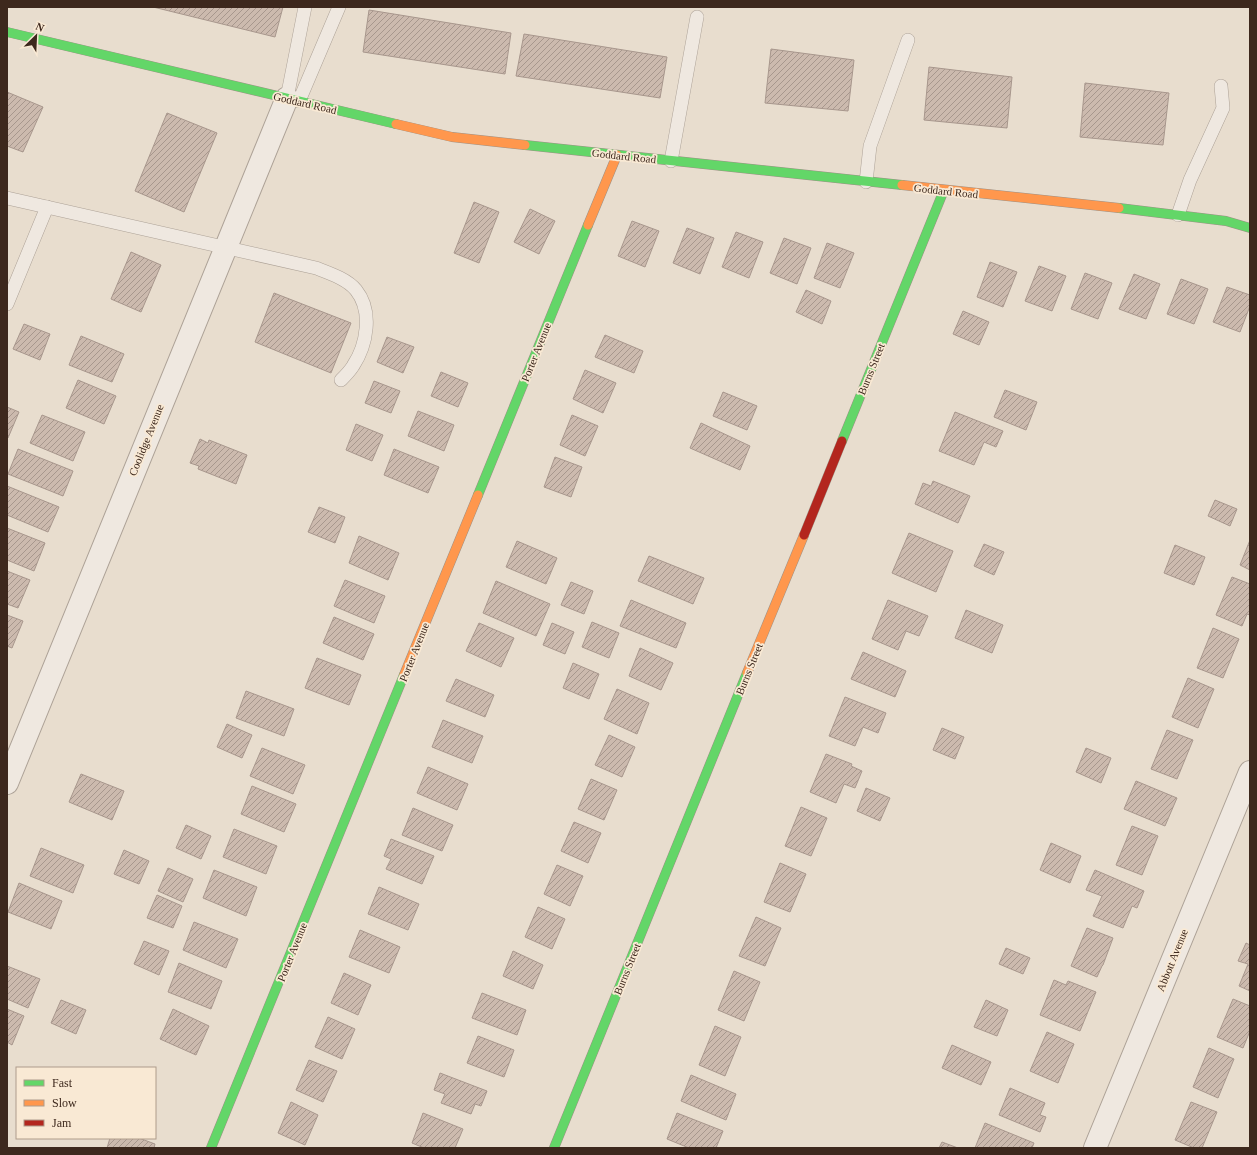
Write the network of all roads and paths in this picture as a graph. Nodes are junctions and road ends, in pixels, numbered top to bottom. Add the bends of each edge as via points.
1 (305, 7) edge
2 (339, 7) edge
3 (697, 17) dead end
4 (7, 32) edge
5 (908, 40) dead end
6 (1221, 86) dead end
7 (293, 100) junction
8 (617, 155) junction
9 (672, 161) junction
10 (866, 182) junction
11 (944, 190) junction
12 (7, 198) edge
13 (47, 207) junction
14 (1178, 215) junction
15 (1250, 228) edge
16 (226, 247) junction
17 (7, 304) edge
18 (341, 380) dead end
19 (1250, 772) edge
20 (7, 783) edge
21 (211, 1148) edge
22 (554, 1148) edge
23 (1095, 1148) edge

1 - 7 lane
2 - 7 lane
3 - 9 lane
4 - 7 street, Goddard Road
5 - 10 lane via 870,146
6 - 14 lane via 1223,108 1190,180
7 - 8 street, Goddard Road via 452,136
7 - 16 street, Coolidge Avenue
8 - 9 street, Goddard Road
8 - 21 street, Porter Avenue
9 - 10 street, Goddard Road
10 - 11 street, Goddard Road
11 - 14 street, Goddard Road
11 - 22 street, Burns Street
12 - 13 lane
13 - 16 lane
13 - 17 lane
14 - 15 street, Goddard Road via 1226,221
16 - 18 lane via 316,268 356,289 364,303 367,321 364,342 353,366
16 - 20 street, Coolidge Avenue
19 - 23 street, Abbott Avenue

